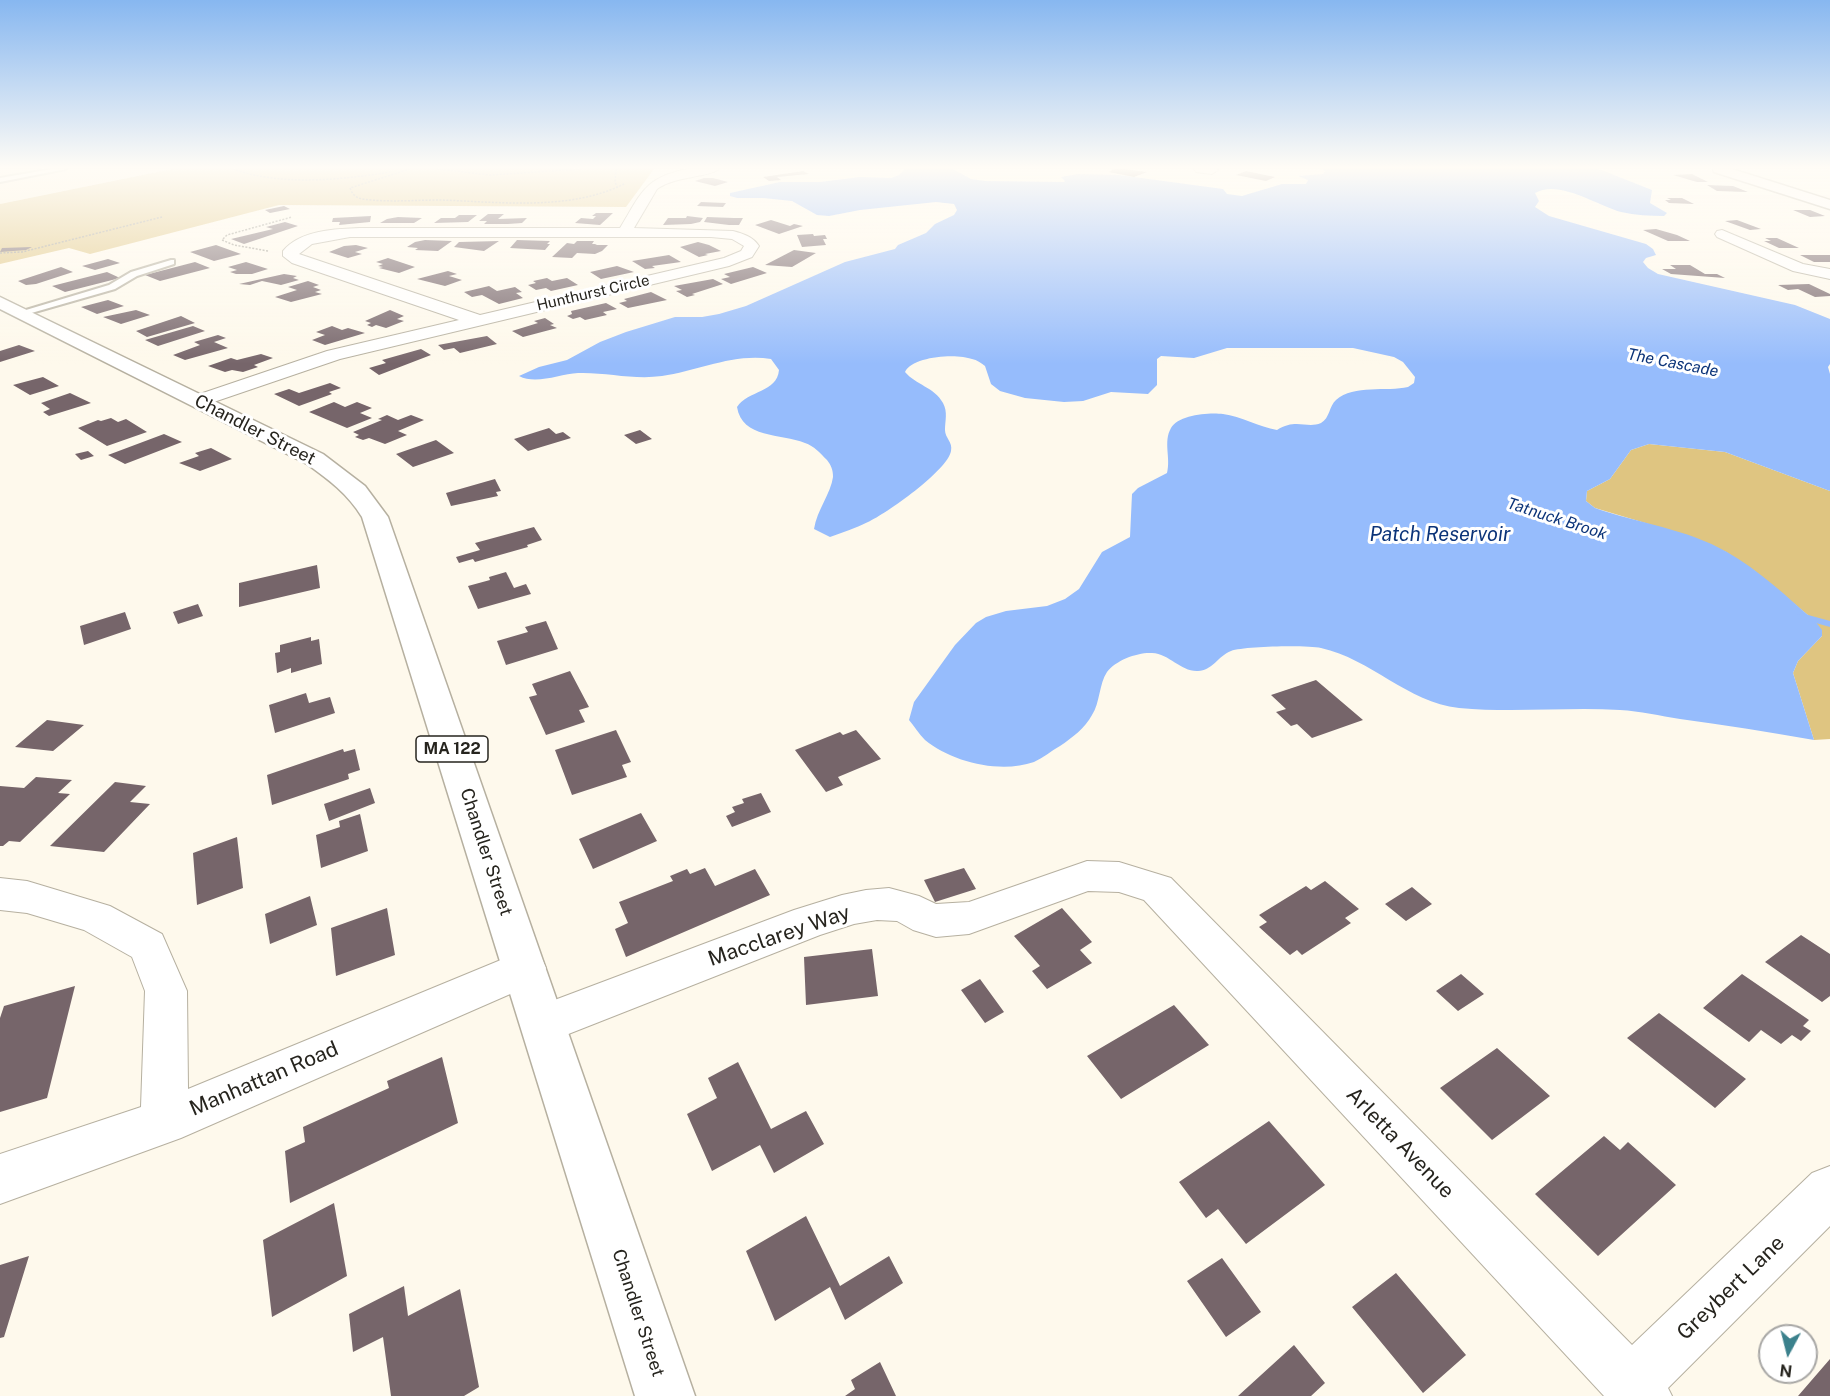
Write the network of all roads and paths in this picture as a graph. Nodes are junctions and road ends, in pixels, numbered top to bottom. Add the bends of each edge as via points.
1 (93, 234) edge
2 (230, 234) edge
3 (343, 234) edge
4 (727, 234) edge
5 (1722, 234) dead end
6 (268, 252) dead end
7 (0, 253) edge
8 (171, 262) dead end
9 (1830, 274) edge
10 (11, 307) edge
11 (477, 320) junction
12 (198, 401) junction
13 (1157, 889) joint
14 (0, 894) edge
15 (525, 968) junction
16 (543, 1024) junction
17 (164, 1122) junction
18 (0, 1179) edge
19 (1830, 1191) edge
20 (1637, 1390) edge
21 (665, 1396) edge

1 - 7 path via 22,252
2 - 6 path via 222,240
3 - 11 street, Hunthurst Circle via 301,244 291,251 291,256
4 - 11 street, Hunthurst Circle via 751,243 752,249 729,261
5 - 9 street via 1799,268
8 - 10 lane via 134,274 112,287
10 - 12 main road, Chandler Street / MA 122
11 - 12 street, Hunthurst Circle via 334,355
12 - 15 main road, Chandler Street / MA 122 via 330,469 356,490 375,517
13 - 16 street, Macclarey Way via 1119,877 1087,876 969,918 950,921 932,920 900,906 849,909
13 - 20 street, Arletta Avenue
14 - 17 street via 27,897 96,917 148,946 166,992
15 - 16 main road, Chandler Street / MA 122
15 - 17 street, Manhattan Road
16 - 21 main road, Chandler Street / MA 122
17 - 18 street, Manhattan Road
19 - 20 street, Greybert Lane

